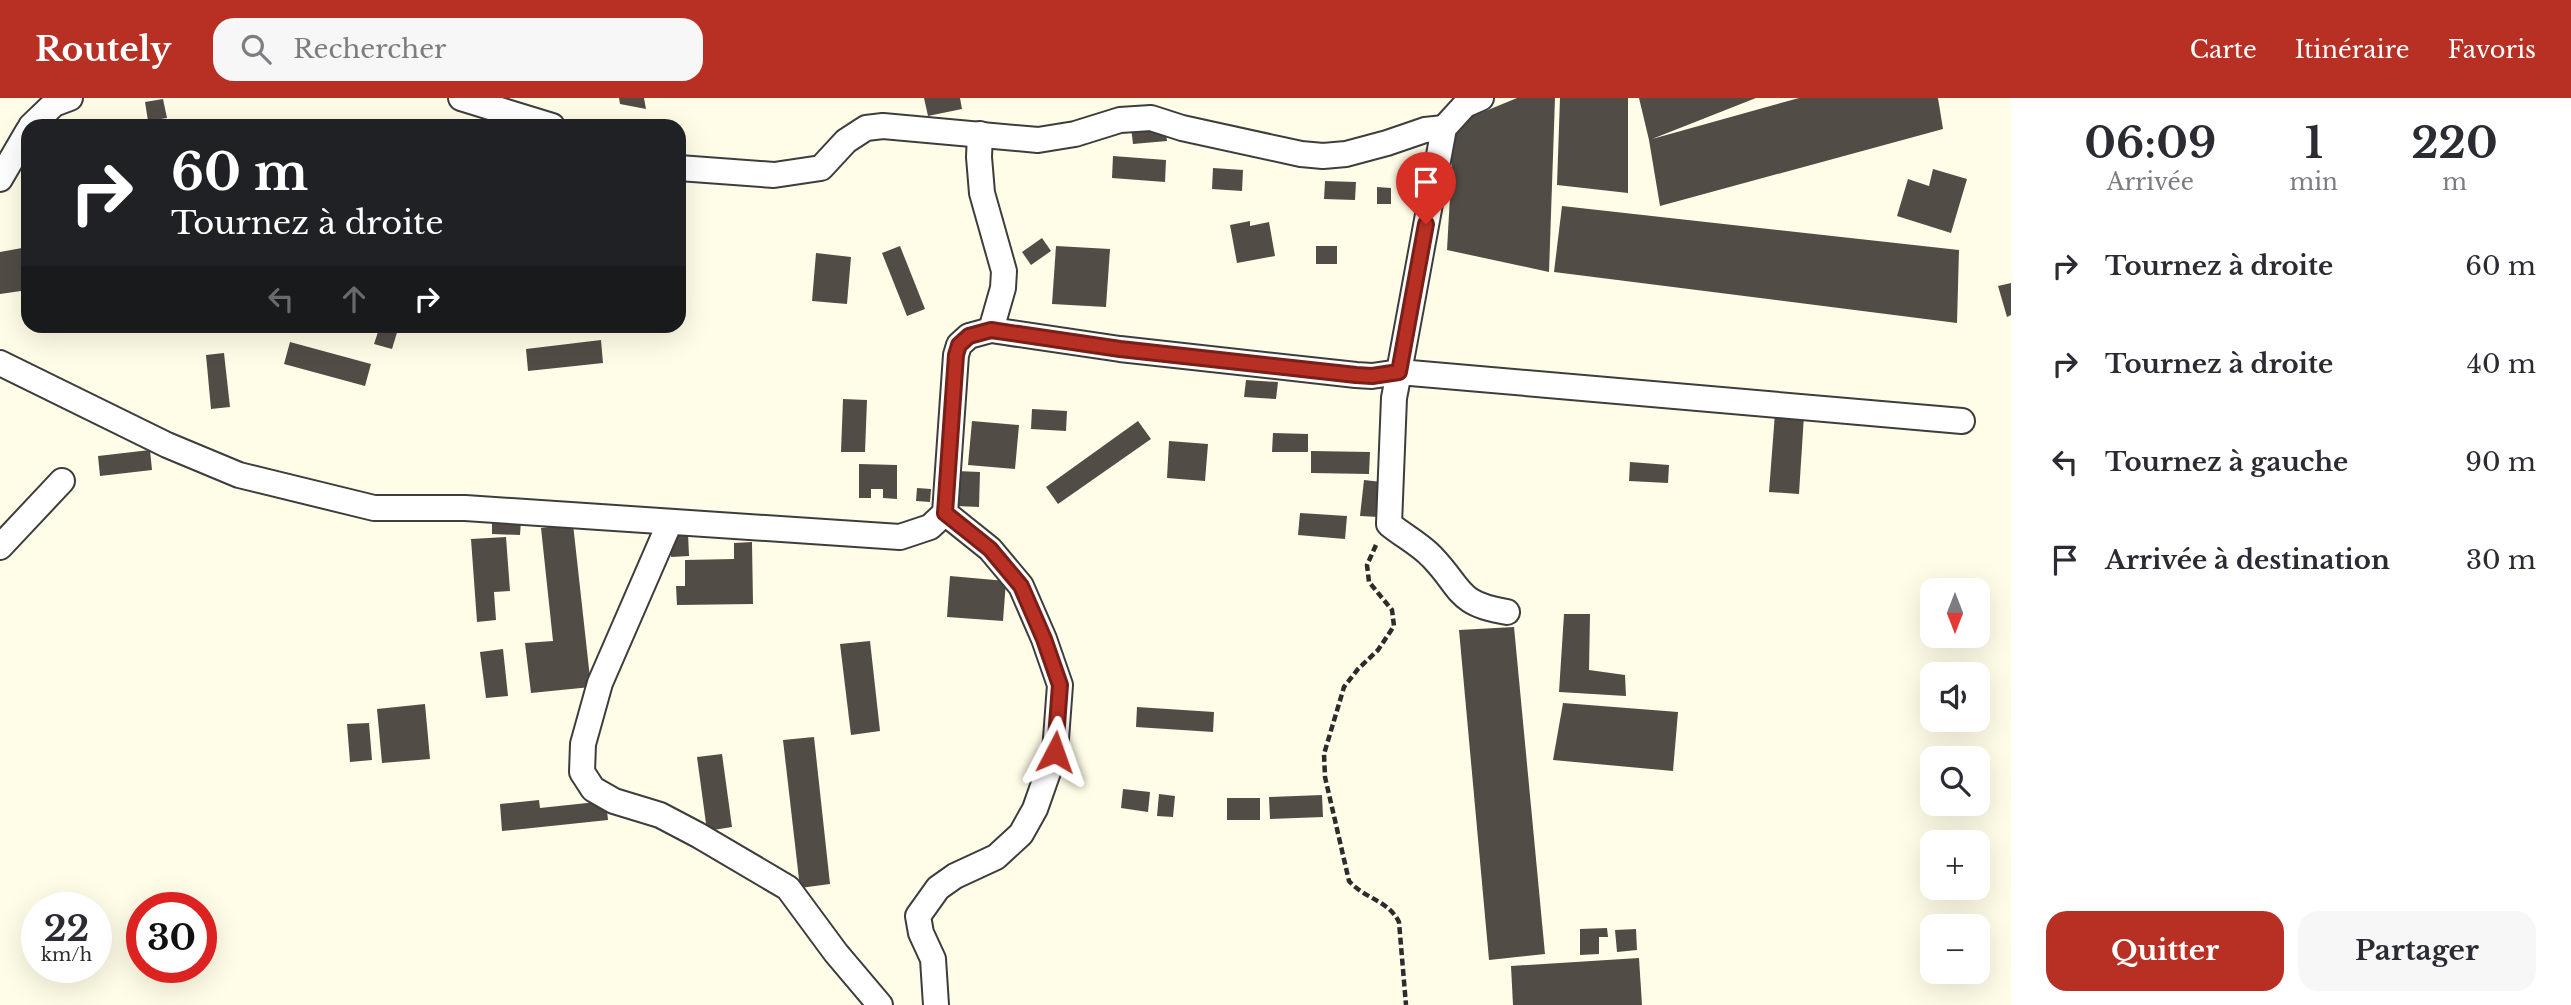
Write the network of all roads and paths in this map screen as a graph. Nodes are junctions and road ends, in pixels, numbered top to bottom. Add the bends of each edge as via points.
1 (70, 98) edge
2 (461, 98) edge
3 (1481, 98) edge
4 (39, 119) edge
5 (529, 119) edge
6 (1444, 128) junction
7 (980, 134) junction
8 (21, 143) edge
9 (686, 169) edge
10 (0, 179) edge
11 (991, 330) junction
12 (0, 363) edge
13 (1399, 372) junction
14 (1962, 421) dead end
15 (62, 481) dead end
16 (945, 513) junction
17 (670, 522) junction
18 (1389, 524) junction
19 (0, 547) edge
20 (1507, 612) dead end
21 (880, 1005) edge
22 (936, 1005) edge
23 (1406, 1005) edge

1 - 4 street via 54,103
2 - 5 street
3 - 6 street via 1465,105
6 - 7 street via 1323,156 1151,118 1120,120 1038,140
6 - 13 street
7 - 9 street via 866,128 846,141 821,168 774,175
7 - 11 street via 982,193 1004,271
8 - 10 street
11 - 13 street via 1356,375
11 - 16 street via 969,336 956,355
12 - 17 street via 239,475 374,509 465,508
13 - 14 street
13 - 18 street
15 - 19 street
16 - 17 street via 930,527 900,537
16 - 22 street via 990,549 1021,586 1060,685 1055,752 1021,834 996,857 938,888 918,916 933,959
17 - 21 street via 600,683 583,744 582,772 593,789 614,801 660,815 788,888
18 - 20 street via 1429,554 1470,603
18 - 23 path via 1367,565 1369,582 1392,610 1394,626 1344,687 1324,754 1349,881 1393,911 1399,922

